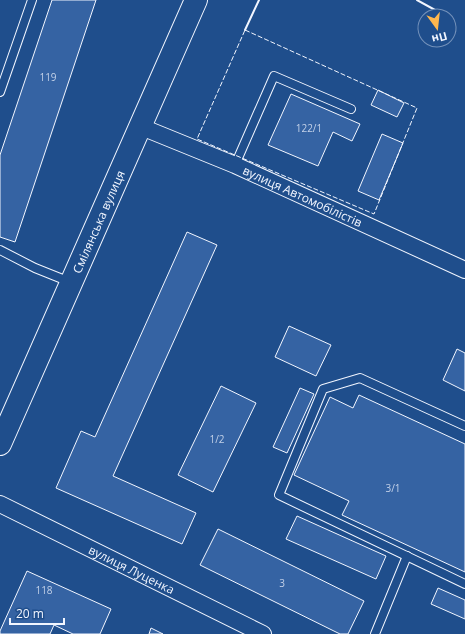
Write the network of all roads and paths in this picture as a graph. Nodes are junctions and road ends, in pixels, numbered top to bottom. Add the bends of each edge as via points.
1 (32, 0) edge
2 (196, 0) edge
3 (0, 92) edge
4 (351, 109) dead end
5 (139, 126) junction
6 (235, 165) junction
7 (0, 250) edge
8 (465, 270) edge
9 (71, 283) junction
10 (465, 426) edge
11 (0, 444) edge
12 (0, 504) edge
13 (408, 556) junction
14 (465, 584) edge
15 (263, 634) edge
16 (375, 634) edge

1 - 3 lane
2 - 5 main road, Смілянська вулиця
4 - 6 lane via 274,76
5 - 6 street, вулиця Автомобілістів
5 - 9 main road, Смілянська вулиця
6 - 8 street, вулиця Автомобілістів
7 - 9 lane
9 - 11 main road, Смілянська вулиця
10 - 13 lane via 360,378 324,389 279,495
12 - 15 street, вулиця Луценка
13 - 14 lane
13 - 16 lane

